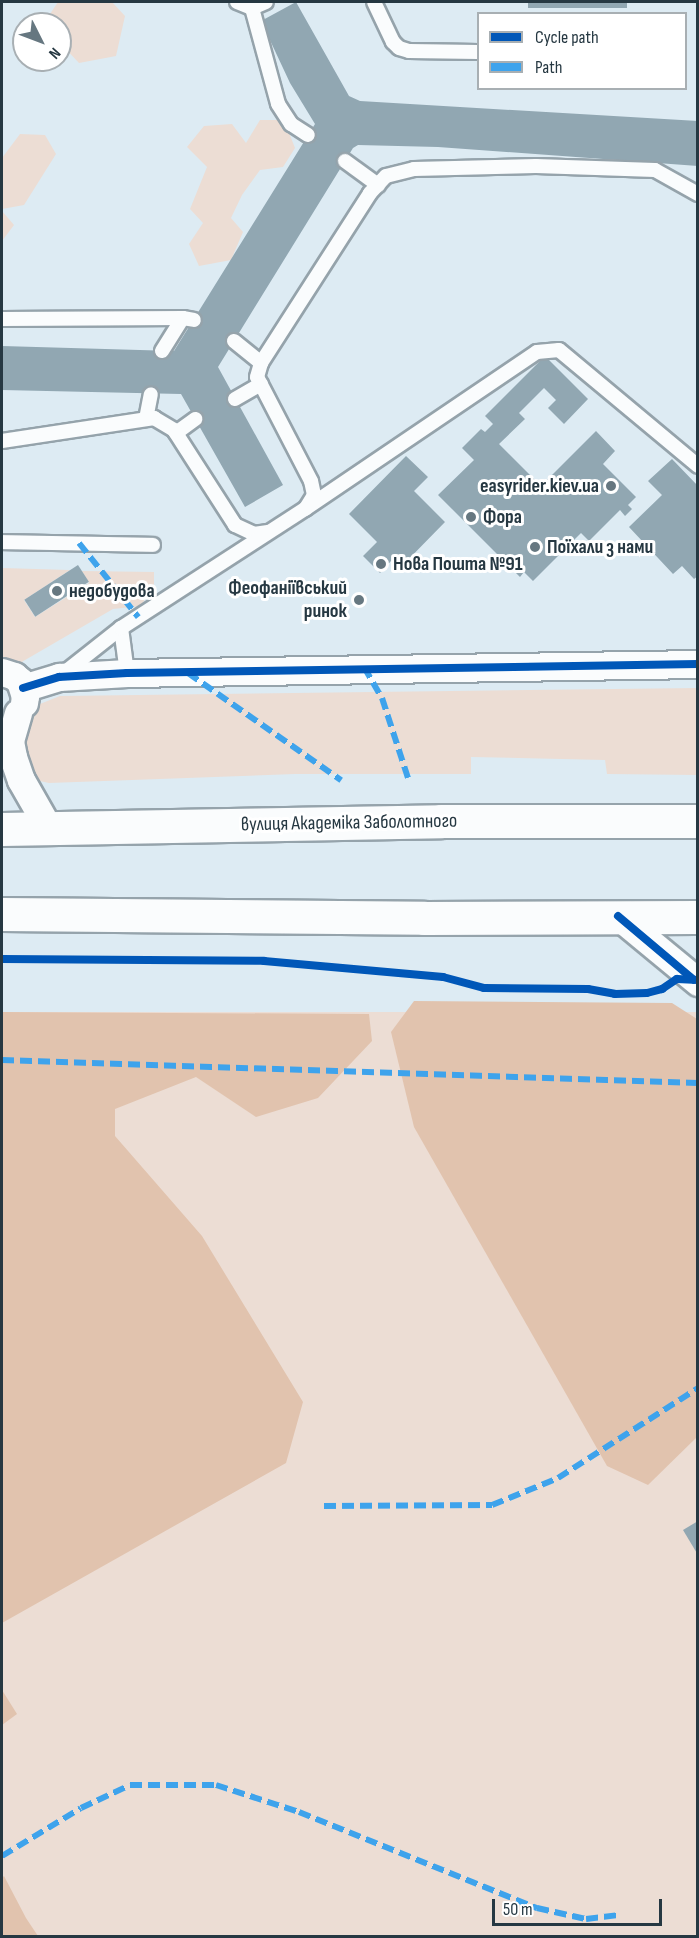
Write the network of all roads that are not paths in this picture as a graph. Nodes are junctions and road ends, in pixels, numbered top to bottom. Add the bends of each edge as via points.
1 (237, 2) edge
2 (266, 2) edge
3 (374, 2) edge
4 (252, 8) junction
5 (477, 52) edge
6 (308, 135) dead end
7 (345, 161) dead end
8 (378, 185) junction
9 (698, 194) edge
10 (2, 319) edge
11 (234, 341) dead end
12 (162, 351) dead end
13 (261, 363) junction
14 (261, 384) junction
15 (151, 394) dead end
16 (235, 399) dead end
17 (146, 419) junction
18 (195, 419) dead end
19 (176, 433) junction
20 (2, 441) edge
21 (698, 466) edge
22 (305, 509) junction
23 (272, 531) junction
24 (2, 542) edge
25 (153, 545) dead end
26 (121, 628) junction
27 (698, 664) edge
28 (2, 672) edge
29 (127, 673) junction
30 (59, 677) junction
31 (14, 707) edge
32 (698, 821) edge
33 (2, 829) edge
34 (49, 829) junction
35 (2, 914) edge
36 (618, 916) junction
37 (698, 917) edge
38 (698, 982) edge

1 - 4 lane
2 - 4 lane
3 - 5 lane via 399,48
4 - 6 lane via 278,104 291,124
7 - 8 lane
8 - 9 lane via 386,176 414,169 655,170
8 - 13 lane
10 - 12 lane via 188,319
11 - 13 lane
13 - 14 lane via 257,377
14 - 16 lane
14 - 22 lane via 311,481 314,495
15 - 17 lane
17 - 19 lane via 154,418
17 - 20 lane
18 - 19 lane
19 - 23 lane via 235,525 254,534
21 - 22 lane via 560,350 537,352
22 - 23 lane
23 - 26 lane
24 - 25 lane
26 - 29 lane
26 - 30 lane
27 - 29 street
28 - 31 street via 14,676
29 - 30 street
30 - 31 street
31 - 34 street via 10,741 13,757 21,780
32 - 34 highway, вулиця Академіка Заболотного via 441,821
33 - 34 highway, вулиця Академіка Заболотного
35 - 36 highway
36 - 37 highway
36 - 38 street

